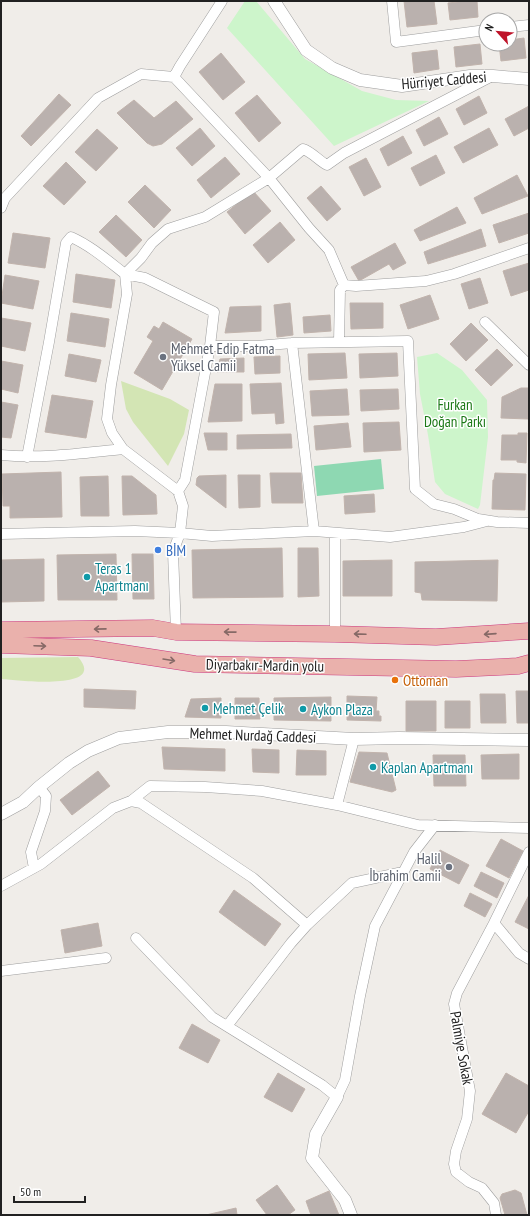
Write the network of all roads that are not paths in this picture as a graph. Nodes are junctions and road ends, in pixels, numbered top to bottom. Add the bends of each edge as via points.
1 (222, 1) edge
2 (274, 1) edge
3 (392, 1) edge
4 (529, 25) edge
5 (518, 26) edge
6 (478, 31) edge
7 (493, 76) junction
8 (174, 77) junction
9 (529, 79) edge
10 (269, 178) junction
11 (1, 208) edge
12 (529, 248) edge
13 (125, 274) junction
14 (344, 284) junction
15 (485, 322) dead end
16 (339, 342) junction
17 (292, 343) junction
18 (210, 346) junction
19 (529, 365) edge
20 (123, 449) junction
21 (1, 455) edge
22 (27, 457) junction
23 (178, 491) junction
24 (489, 520) junction
25 (529, 523) edge
26 (314, 531) junction
27 (335, 532) junction
28 (180, 533) junction
29 (1, 534) edge
30 (1, 630) edge
31 (529, 631) edge
32 (176, 632) junction
33 (335, 634) junction
34 (1, 645) edge
35 (525, 665) edge
36 (354, 739) junction
37 (529, 740) edge
38 (39, 787) junction
39 (131, 801) junction
40 (337, 805) junction
41 (1, 814) edge
42 (435, 825) junction
43 (529, 828) edge
44 (529, 852) edge
45 (34, 868) junction
46 (403, 872) junction
47 (1, 886) edge
48 (494, 923) junction
49 (307, 925) junction
50 (136, 938) dead end
51 (106, 958) dead end
52 (529, 959) edge
53 (1, 971) edge
54 (227, 1026) junction
55 (337, 1097) junction
56 (351, 1215) edge
57 (496, 1215) edge

1 - 8 street
2 - 7 street, Hürriyet Caddesi via 306,50 332,68 360,80 402,86 470,76
3 - 6 street via 396,42
4 - 5 street
7 - 9 street, Hürriyet Caddesi
7 - 10 street via 344,153 327,165 303,149
8 - 10 street
8 - 11 street via 141,74 98,98 5,198
10 - 13 street via 205,217 168,229
10 - 14 street via 329,250
12 - 14 street via 426,281 356,286
13 - 18 street via 145,278 214,312
13 - 20 street via 127,294 107,419 112,433
13 - 22 street via 83,242 71,237 66,243
14 - 16 street via 340,290
15 - 19 street
16 - 17 street
16 - 24 street via 408,341 415,489 434,504 478,519
17 - 18 street
17 - 26 street
18 - 23 street via 185,480
20 - 22 street
20 - 23 street
21 - 22 street
23 - 28 street via 183,506
24 - 25 street
24 - 27 street via 464,528 390,537
26 - 27 street
26 - 28 street via 212,536
27 - 33 street
28 - 29 street via 135,531
28 - 32 street via 173,552
32 -> 30 highway via 153,628
31 -> 33 highway via 436,637
33 -> 32 highway
34 -> 35 highway, Diyarbakır-Mardin yolu via 91,648 194,664 456,669
36 - 37 street, Mehmet Nurdağ Caddesi
36 - 38 street, Mehmet Nurdağ Caddesi via 226,732 168,732 119,738 88,751
36 - 40 street
38 - 41 street, Mehmet Nurdağ Caddesi via 23,802
38 - 45 street via 46,796 45,811 31,852
39 - 40 street via 150,786 158,786 262,791
39 - 45 street via 113,808
39 - 49 street via 141,804 253,878
40 - 42 street via 418,825
42 - 43 street
42 - 46 street via 414,852
44 - 48 street, Palmiye Sokak
45 - 47 street
46 - 49 street via 352,883
46 - 55 street via 375,926 345,1080
48 - 52 street via 520,953
48 - 57 street, Palmiye Sokak via 457,993 454,1004 470,1091 467,1119 454,1164 456,1172 482,1188 494,1203
49 - 54 street
50 - 54 street via 212,1017
51 - 53 street
54 - 55 street
55 - 56 street via 316,1134 312,1158 344,1200

